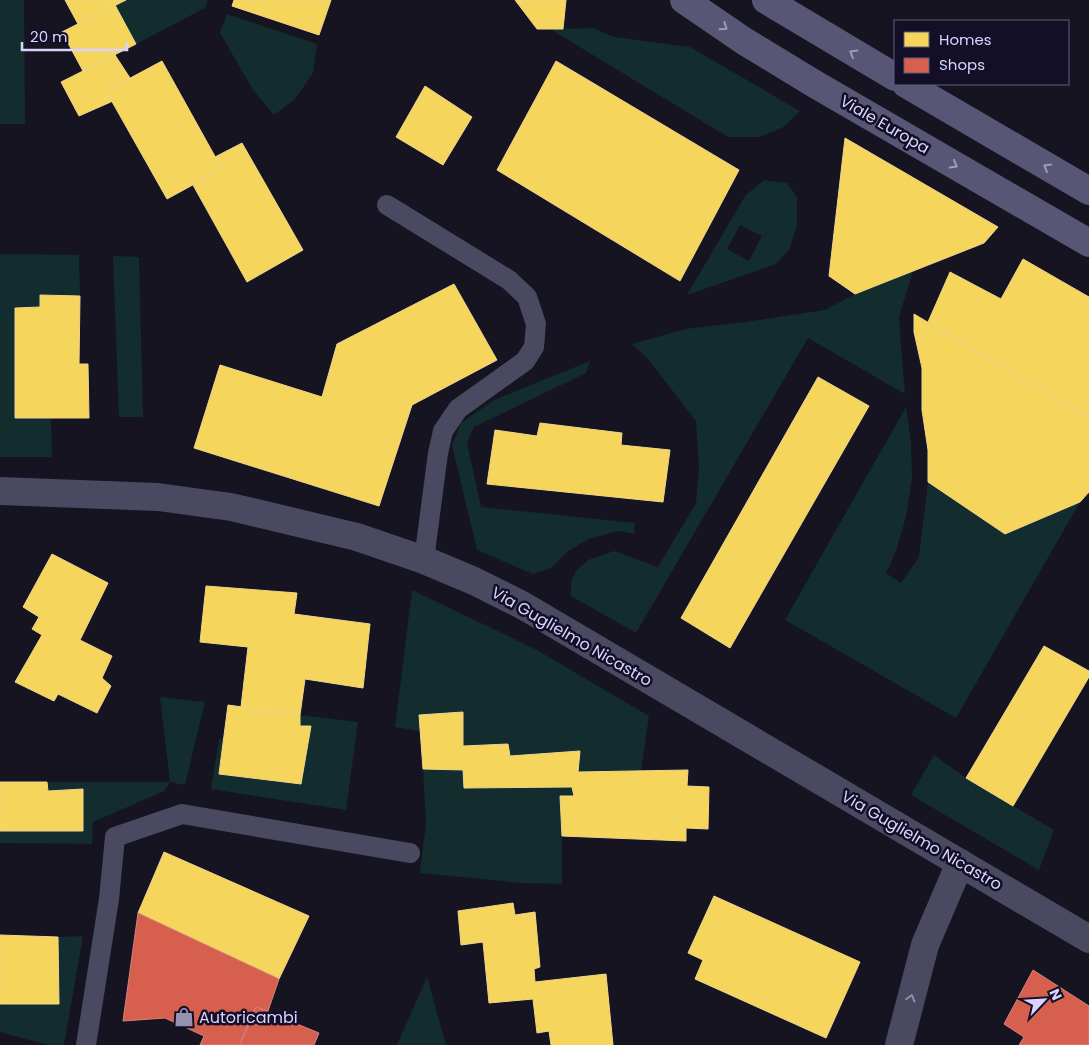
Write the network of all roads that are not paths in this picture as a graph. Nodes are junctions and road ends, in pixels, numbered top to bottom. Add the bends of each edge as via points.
1 (684, 0) edge
2 (766, 0) edge
3 (894, 76) edge
4 (908, 85) edge
5 (1089, 191) edge
6 (387, 205) dead end
7 (1089, 244) edge
8 (0, 491) edge
9 (424, 560) junction
10 (410, 853) dead end
11 (960, 863) junction
12 (1089, 938) edge
13 (86, 1045) edge
14 (899, 1045) edge

1 -> 7 main road, Viale Europa via 744,41
3 -> 2 main road
5 -> 4 main road
6 - 9 lane via 509,280 527,297 536,324 534,347 525,361 458,409 443,431
8 - 9 street, Via Guglielmo Nicastro via 158,497 231,507 357,537
9 - 11 street, Via Guglielmo Nicastro via 522,605
10 - 13 lane via 182,814 115,837 109,899
11 - 12 street, Via Guglielmo Nicastro
14 -> 11 street via 926,945

